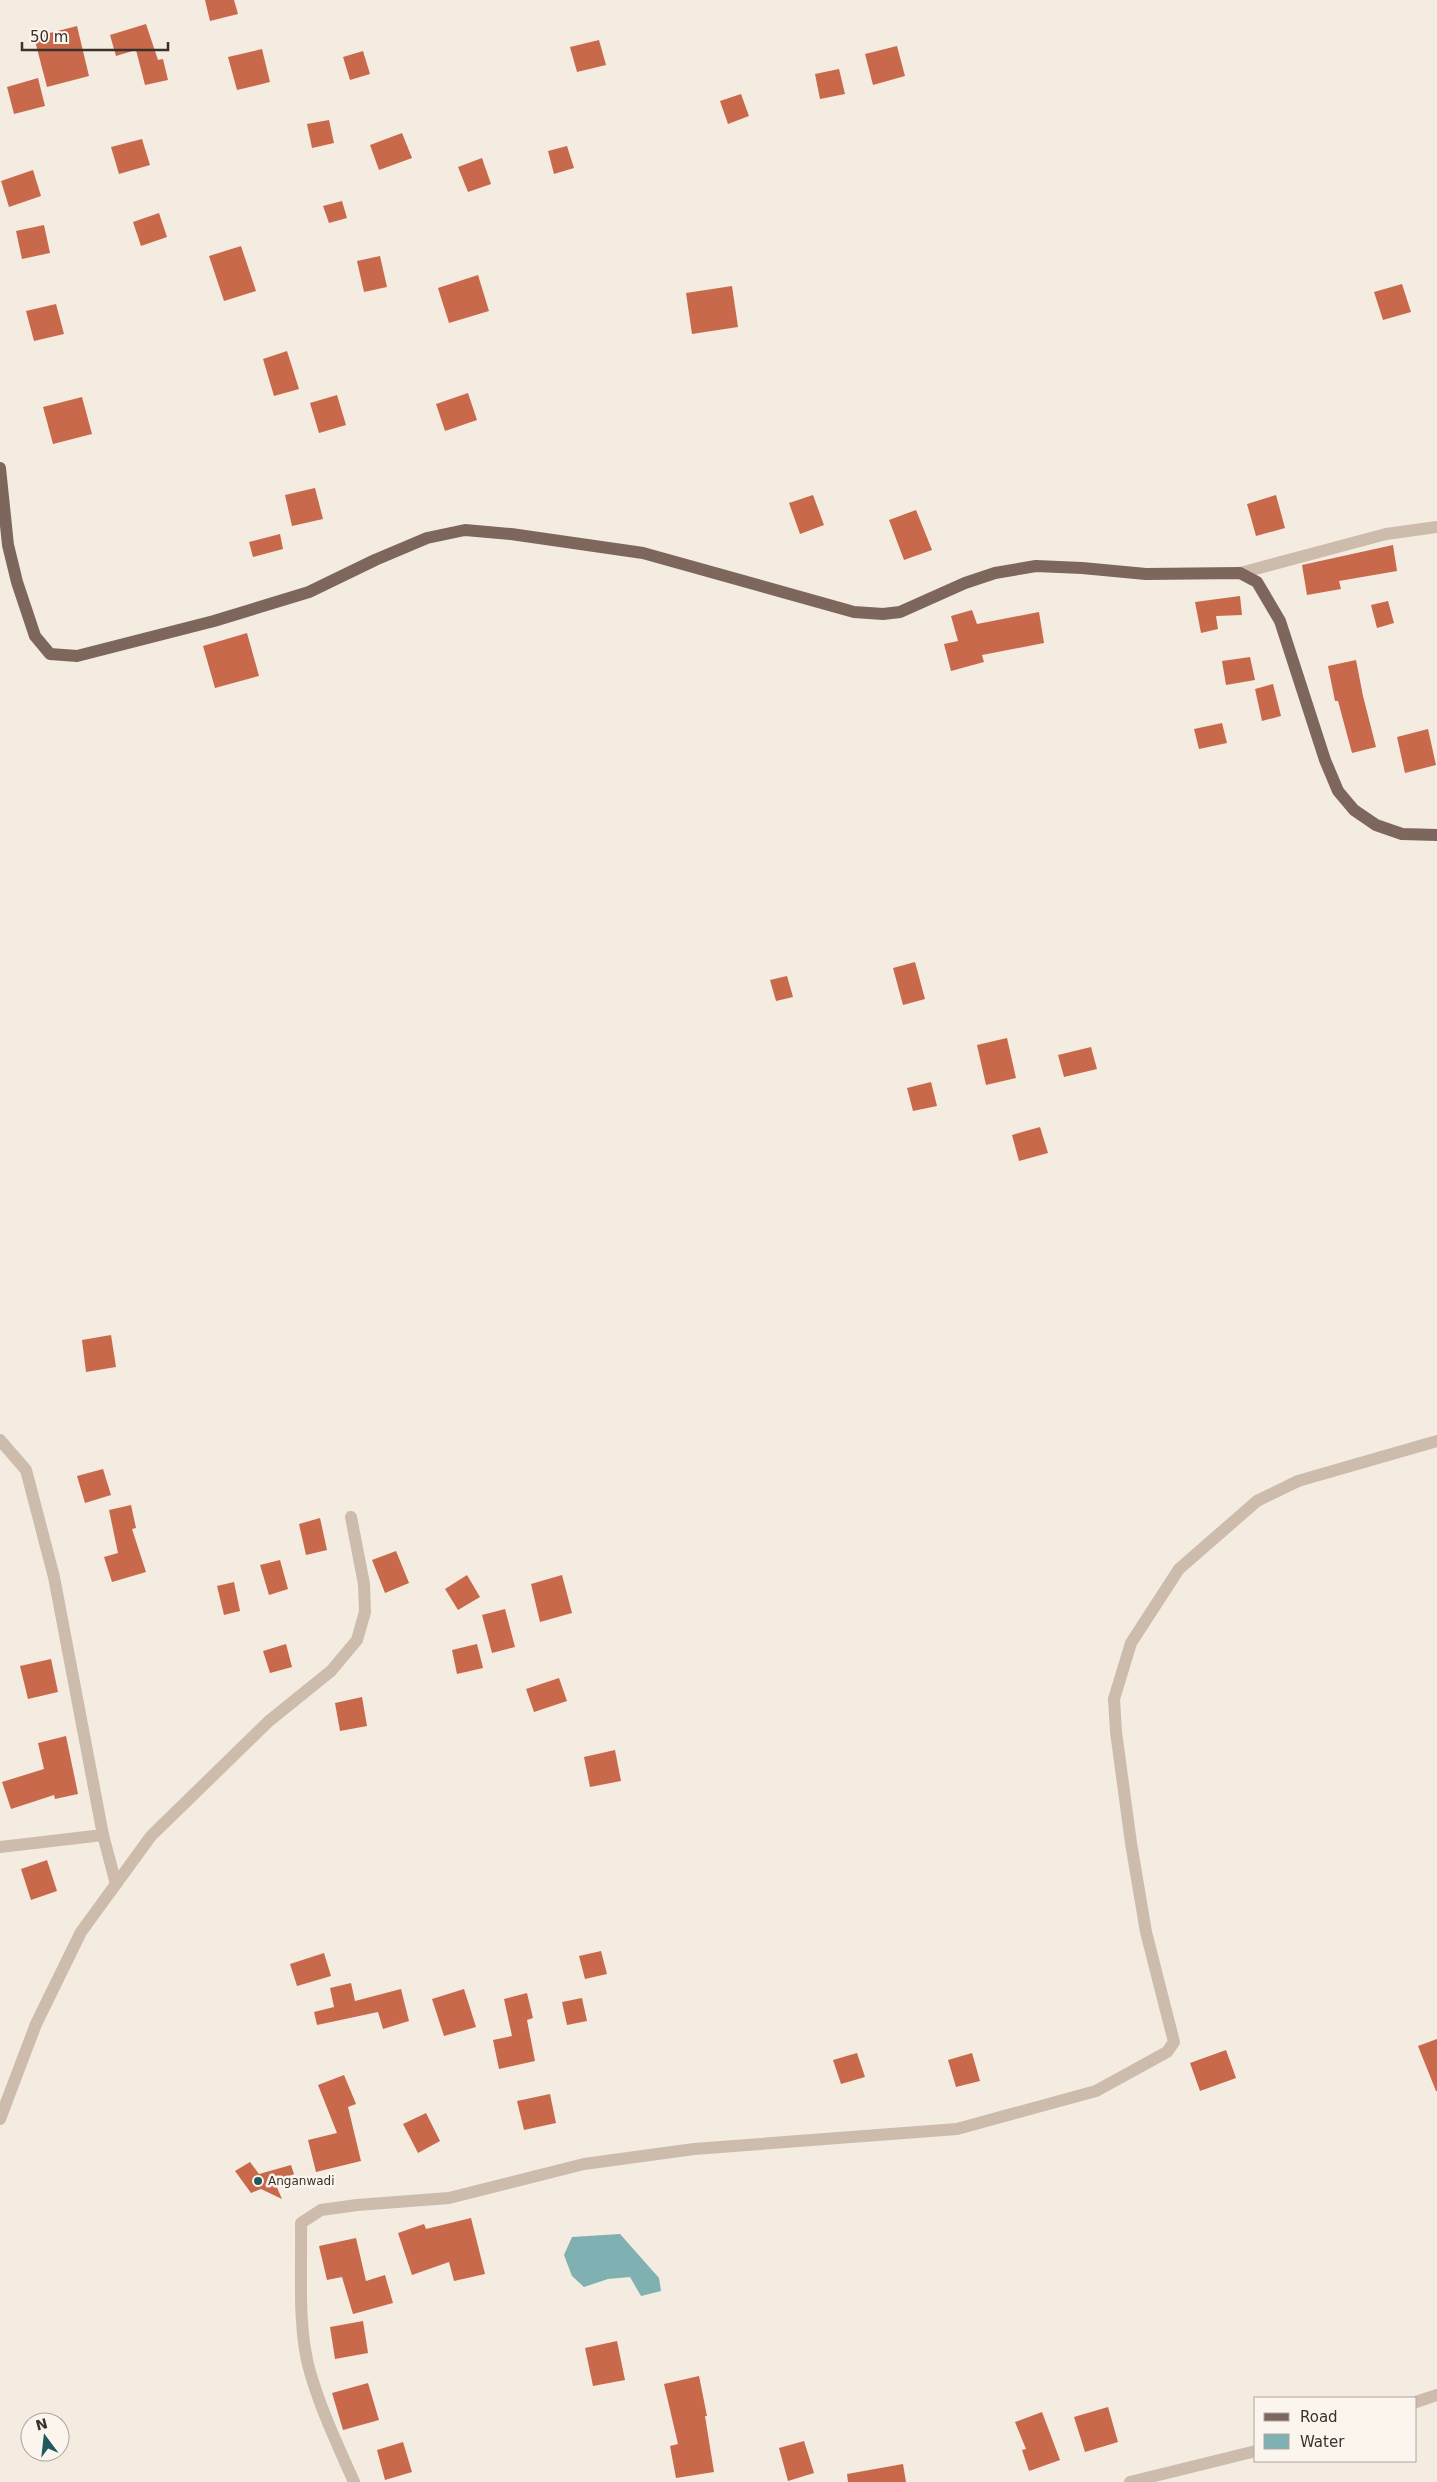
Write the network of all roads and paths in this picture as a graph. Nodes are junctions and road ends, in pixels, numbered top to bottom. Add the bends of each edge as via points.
1 (0, 468) edge
2 (1437, 528) edge
3 (1240, 574) junction
4 (1437, 835) edge
5 (0, 1440) edge
6 (1437, 1442) edge
7 (351, 1517) dead end
8 (103, 1835) junction
9 (0, 1847) edge
10 (116, 1884) junction
11 (0, 2119) edge
12 (1437, 2395) edge
13 (1417, 2402) edge
14 (1254, 2451) edge
15 (354, 2482) edge
16 (1130, 2482) edge

1 - 3 main road via 8,545 17,582 35,636 50,654 77,656 214,621 309,592 427,538 466,530 643,553 854,612 883,614 900,612 995,573 1036,566 1146,574
2 - 3 street via 1386,534
3 - 4 main road via 1257,582 1280,621 1338,791 1354,810 1376,825 1402,834
5 - 8 street via 26,1470 54,1577
6 - 15 street via 1298,1481 1257,1501 1180,1570 1132,1643 1114,1699 1116,1732 1146,1932 1174,2042 1167,2052 1096,2091 957,2130 694,2149 584,2164 449,2198 321,2210 301,2223 303,2324 309,2370 329,2427
7 - 10 street via 364,1584 365,1612 357,1640 331,1671 269,1721 151,1836
8 - 9 street
8 - 10 street
10 - 11 street via 81,1932 36,2024
12 - 13 street
14 - 16 street

